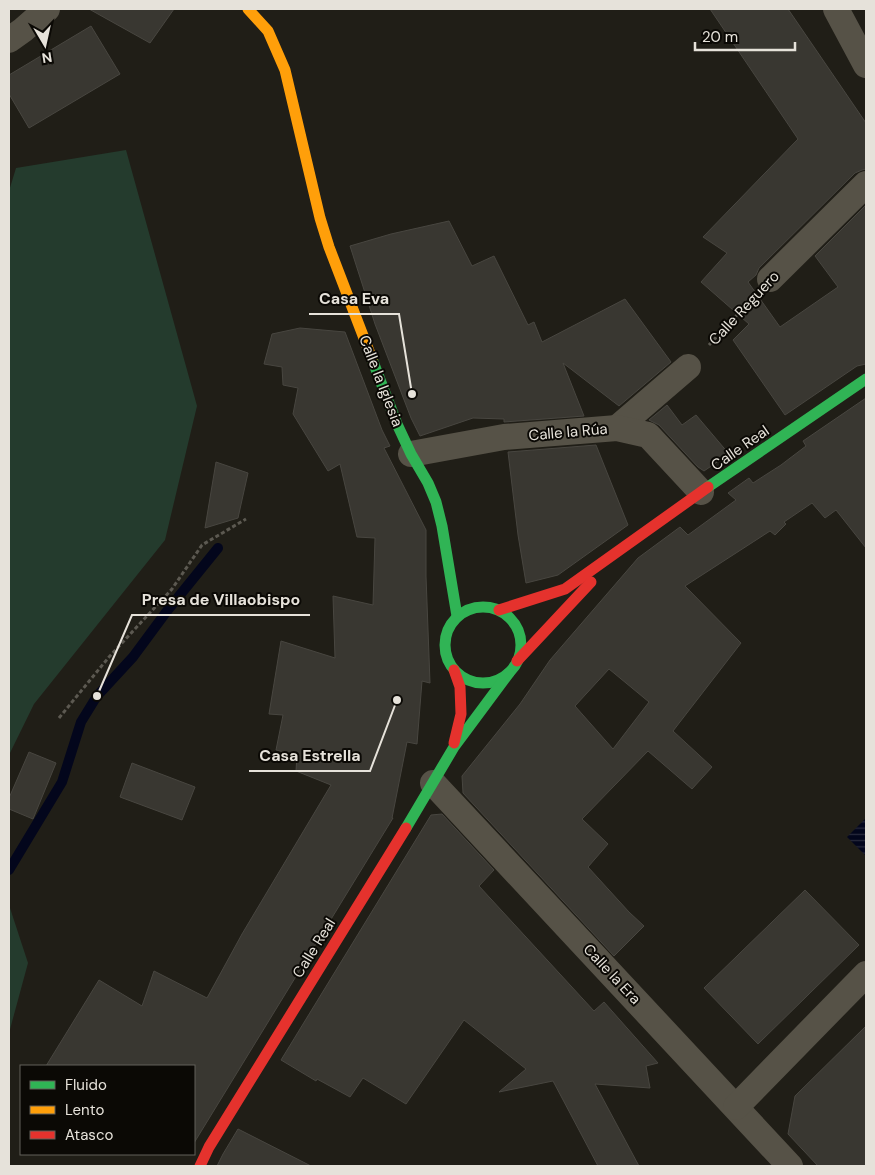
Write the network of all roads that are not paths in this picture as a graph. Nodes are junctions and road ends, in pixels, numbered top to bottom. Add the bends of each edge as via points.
1 (47, 9) edge
2 (248, 9) edge
3 (836, 9) edge
4 (9, 40) edge
5 (866, 65) edge
6 (866, 184) edge
7 (770, 279) road end
8 (688, 367) road end
9 (866, 379) edge
10 (617, 428) junction
11 (411, 454) junction
12 (701, 492) junction
13 (630, 542) junction
14 (499, 610) junction
15 (457, 616) junction
16 (517, 661) junction
17 (454, 670) junction
18 (508, 673) junction
19 (454, 746) junction
20 (433, 784) junction
21 (866, 974) edge
22 (736, 1107) junction
23 (200, 1166) edge
24 (790, 1166) edge

1 - 4 street
2 - 11 street, Calle la Iglesia via 268,31 285,70 329,247
3 - 5 street
6 - 7 street, Calle Reguero
8 - 10 street
9 - 12 street, Calle Real
10 - 11 street, Calle la Rúa via 504,437
10 - 12 street, Calle la Rúa via 648,435
11 - 15 street, Calle la Iglesia via 436,502
12 - 13 street, Calle Real
13 - 14 street, Calle Real via 566,589
13 - 16 street, Calle Real
14 - 15 street via 477,607
14 - 16 street via 516,626 521,650
15 - 17 street via 445,637 448,661
16 - 18 street
17 - 18 street via 475,682 498,680
17 - 19 street, Calle Real via 460,687 461,714
18 - 19 street, Calle Real
19 - 20 street, Calle Real
20 - 22 street, Calle la Era
20 - 23 street, Calle Real via 214,1138
21 - 22 street
22 - 24 street, Calle la Era

